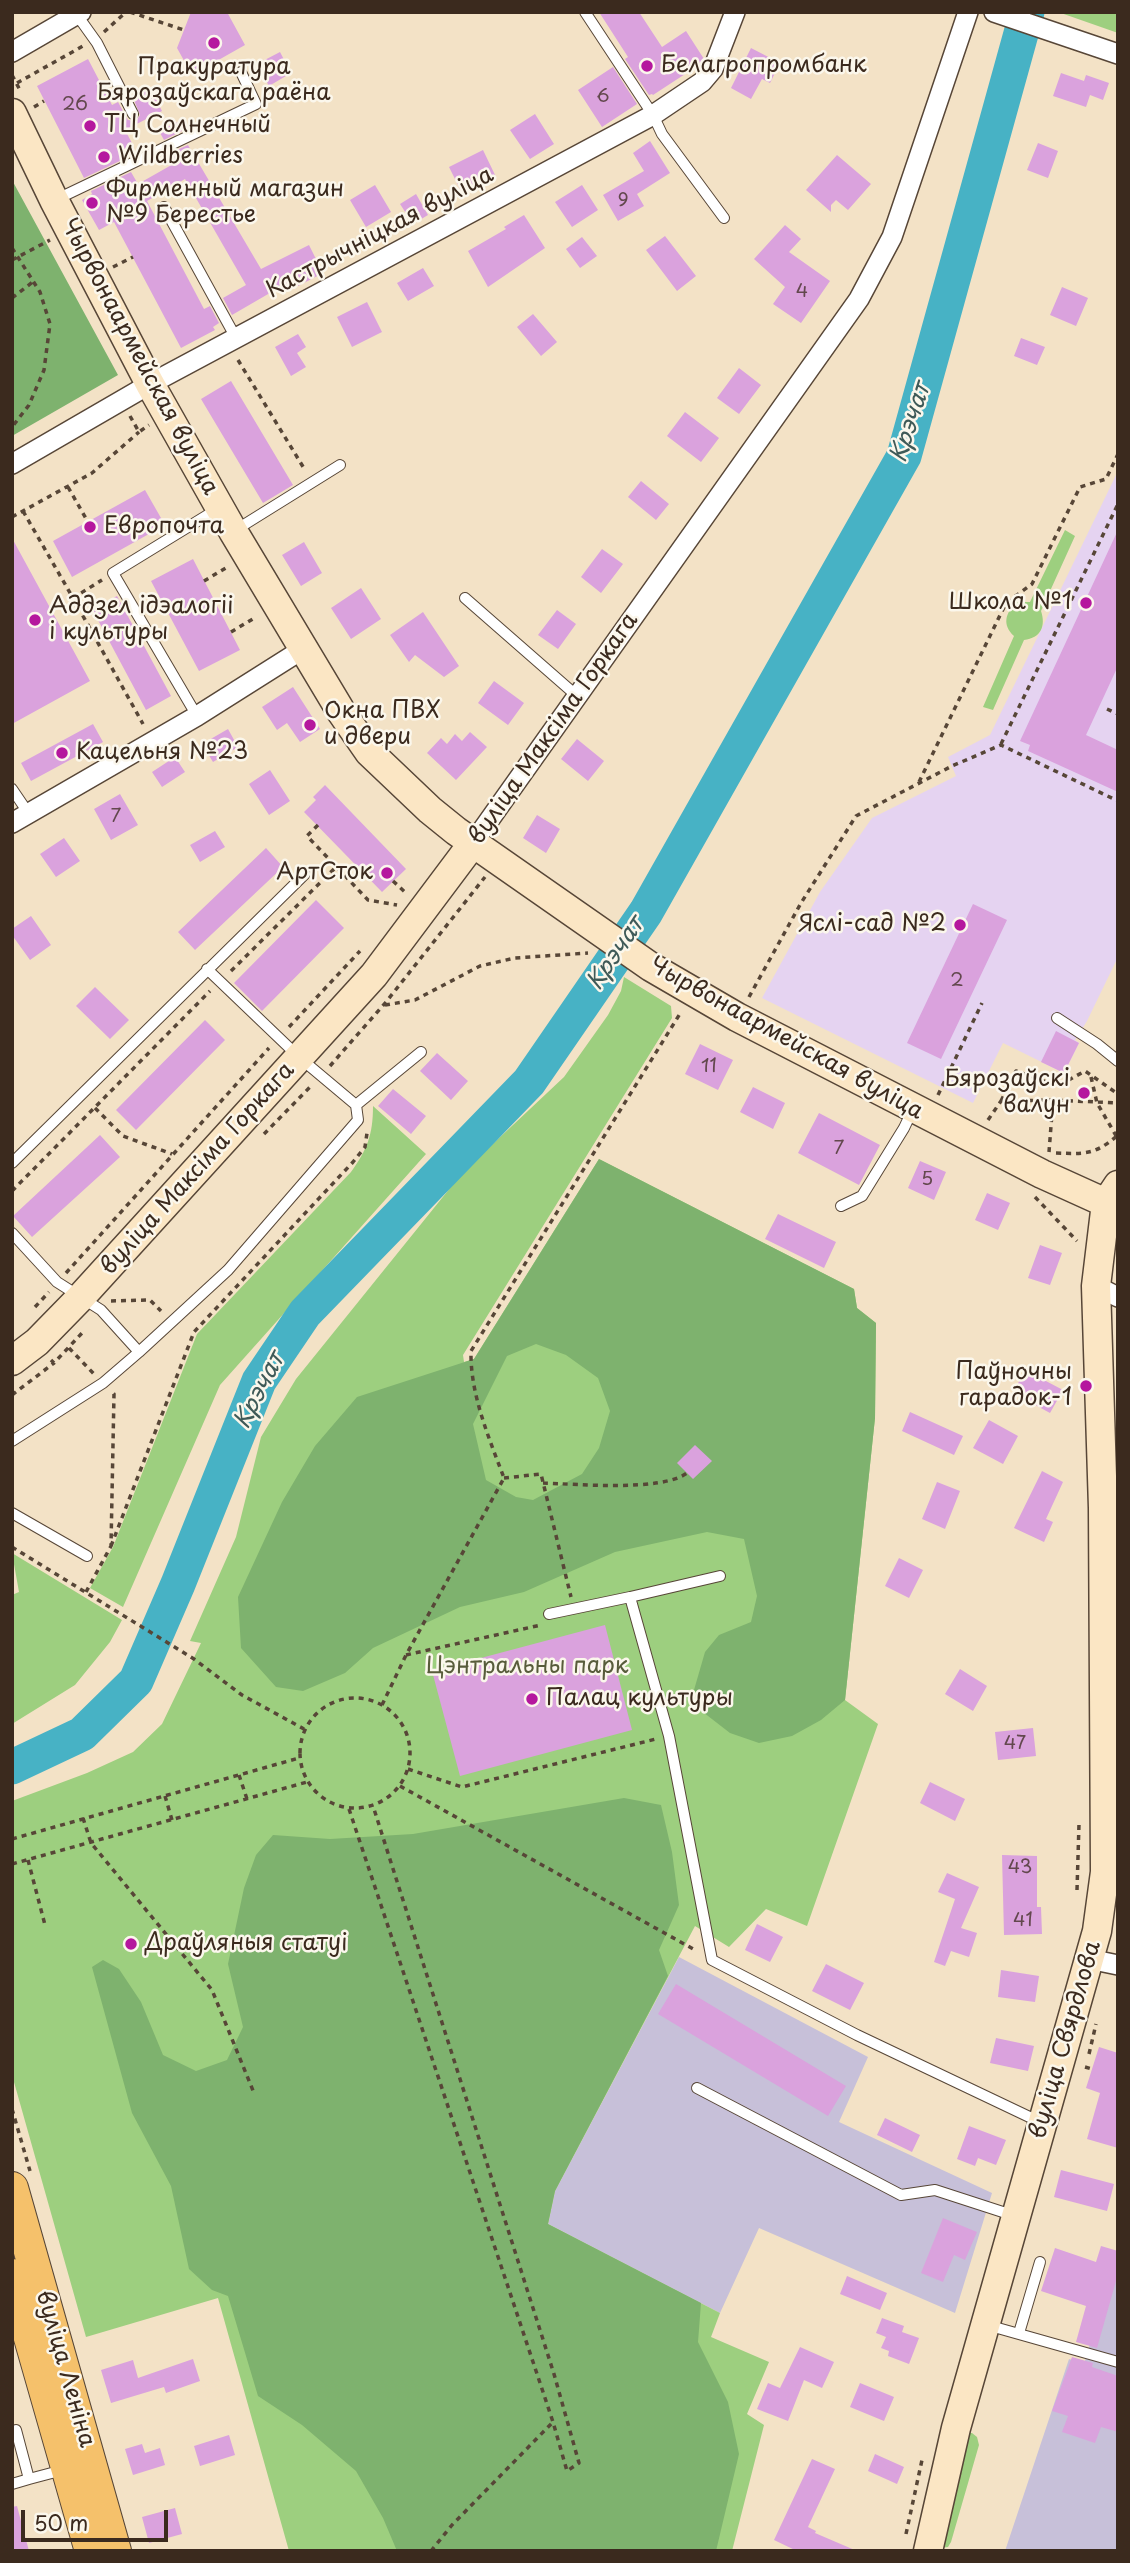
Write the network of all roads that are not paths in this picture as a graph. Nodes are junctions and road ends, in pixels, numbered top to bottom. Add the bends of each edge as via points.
1 (585, 12) edge
2 (735, 12) edge
3 (968, 12) edge
4 (79, 13) edge
5 (995, 13) edge
6 (12, 52) edge
7 (1118, 54) edge
8 (241, 72) dead end
9 (21, 111) edge
10 (134, 114) dead end
11 (653, 115) junction
12 (54, 200) junction
13 (164, 207) dead end
14 (724, 218) dead end
15 (236, 338) junction
16 (150, 384) junction
17 (12, 464) edge
18 (340, 465) dead end
19 (227, 519) junction
20 (465, 598) dead end
21 (303, 649) junction
22 (577, 696) junction
23 (197, 716) junction
24 (12, 789) edge
25 (21, 818) edge
26 (473, 843) junction
27 (304, 874) dead end
28 (207, 969) junction
29 (1057, 1018) dead end
30 (421, 1052) dead end
31 (300, 1058) junction
32 (1118, 1061) edge
33 (356, 1105) junction
34 (913, 1108) junction
35 (12, 1163) edge
36 (1112, 1194) edge
37 (841, 1206) dead end
38 (12, 1233) edge
39 (69, 1290) junction
40 (1107, 1292) edge
41 (139, 1352) junction
42 (12, 1361) edge
43 (1118, 1379) edge
44 (1100, 1417) junction
45 (12, 1441) edge
46 (12, 1513) edge
47 (87, 1556) dead end
48 (720, 1576) dead end
49 (630, 1597) junction
50 (548, 1614) dead end
51 (1111, 1765) edge
52 (1089, 1959) junction
53 (1118, 1965) edge
54 (697, 2088) dead end
55 (1042, 2123) junction
56 (12, 2188) edge
57 (1016, 2216) junction
58 (1040, 2262) dead end
59 (12, 2275) edge
60 (984, 2325) junction
61 (1019, 2333) junction
62 (1118, 2362) edge
63 (12, 2431) edge
64 (80, 2465) junction
65 (29, 2479) junction
66 (12, 2484) edge
67 (916, 2545) edge
68 (91, 2551) edge
69 (115, 2551) edge

1 - 11 lane
2 - 11 street, Кастрычніцкая вуліца via 713,69 702,82
3 - 22 street, вуліца Максіма Горкага via 892,237 859,299
4 - 6 street
4 - 10 lane
5 - 7 street
8 - 12 lane via 256,104
9 - 12 main road, Чырвонаармейская вуліца
11 - 14 lane
11 - 15 street, Кастрычніцкая вуліца
12 - 16 main road, Чырвонаармейская вуліца
13 - 15 lane
15 - 16 street, Кастрычніцкая вуліца
16 - 17 street, Кастрычніцкая вуліца
16 - 19 main road, Чырвонаармейская вуліца
18 - 19 lane
19 - 21 main road, Чырвонаармейская вуліца
19 - 23 lane via 113,573
20 - 22 lane
21 - 23 street
21 - 26 main road, Чырвонаармейская вуліца via 369,752
22 - 26 street, вуліца Максіма Горкага
23 - 25 street
24 - 25 lane
26 - 31 main road, вуліца Максіма Горкага via 374,975
26 - 34 main road, Чырвонаармейская вуліца via 599,943
27 - 28 lane
28 - 31 lane
28 - 35 lane
29 - 32 lane
30 - 33 lane
31 - 33 lane
31 - 39 main road, вуліца Максіма Горкага
33 - 41 lane via 358,1120 228,1270
34 - 36 main road, Чырвонаармейская вуліца
34 - 37 lane via 862,1196
36 - 40 main road, вуліца Свярдлова
38 - 39 lane
39 - 41 lane via 101,1310
39 - 42 main road, вуліца Максіма Горкага via 37,1342
40 - 44 main road, вуліца Свярдлова
41 - 45 lane via 103,1382
43 - 44 main road
44 - 51 main road, вуліца Свярдлова
46 - 47 lane
48 - 49 lane
49 - 50 lane
49 - 55 lane via 669,1736 712,1959
51 - 52 main road, вуліца Свярдлова via 1105,1872
52 - 53 street
52 - 55 main road, вуліца Свярдлова
54 - 57 lane via 901,2194 935,2190
55 - 57 main road, вуліца Свярдлова
56 - 64 main road, вуліца Леніна
57 - 60 main road, вуліца Свярдлова
58 - 61 lane
59 - 64 main road, вуліца Леніна
60 - 61 lane
60 - 67 main road, вуліца Свярдлова via 956,2428
61 - 62 lane
63 - 65 lane via 16,2430
64 - 65 lane
64 - 68 main road, вуліца Леніна
64 - 69 main road, вуліца Леніна
65 - 66 lane

